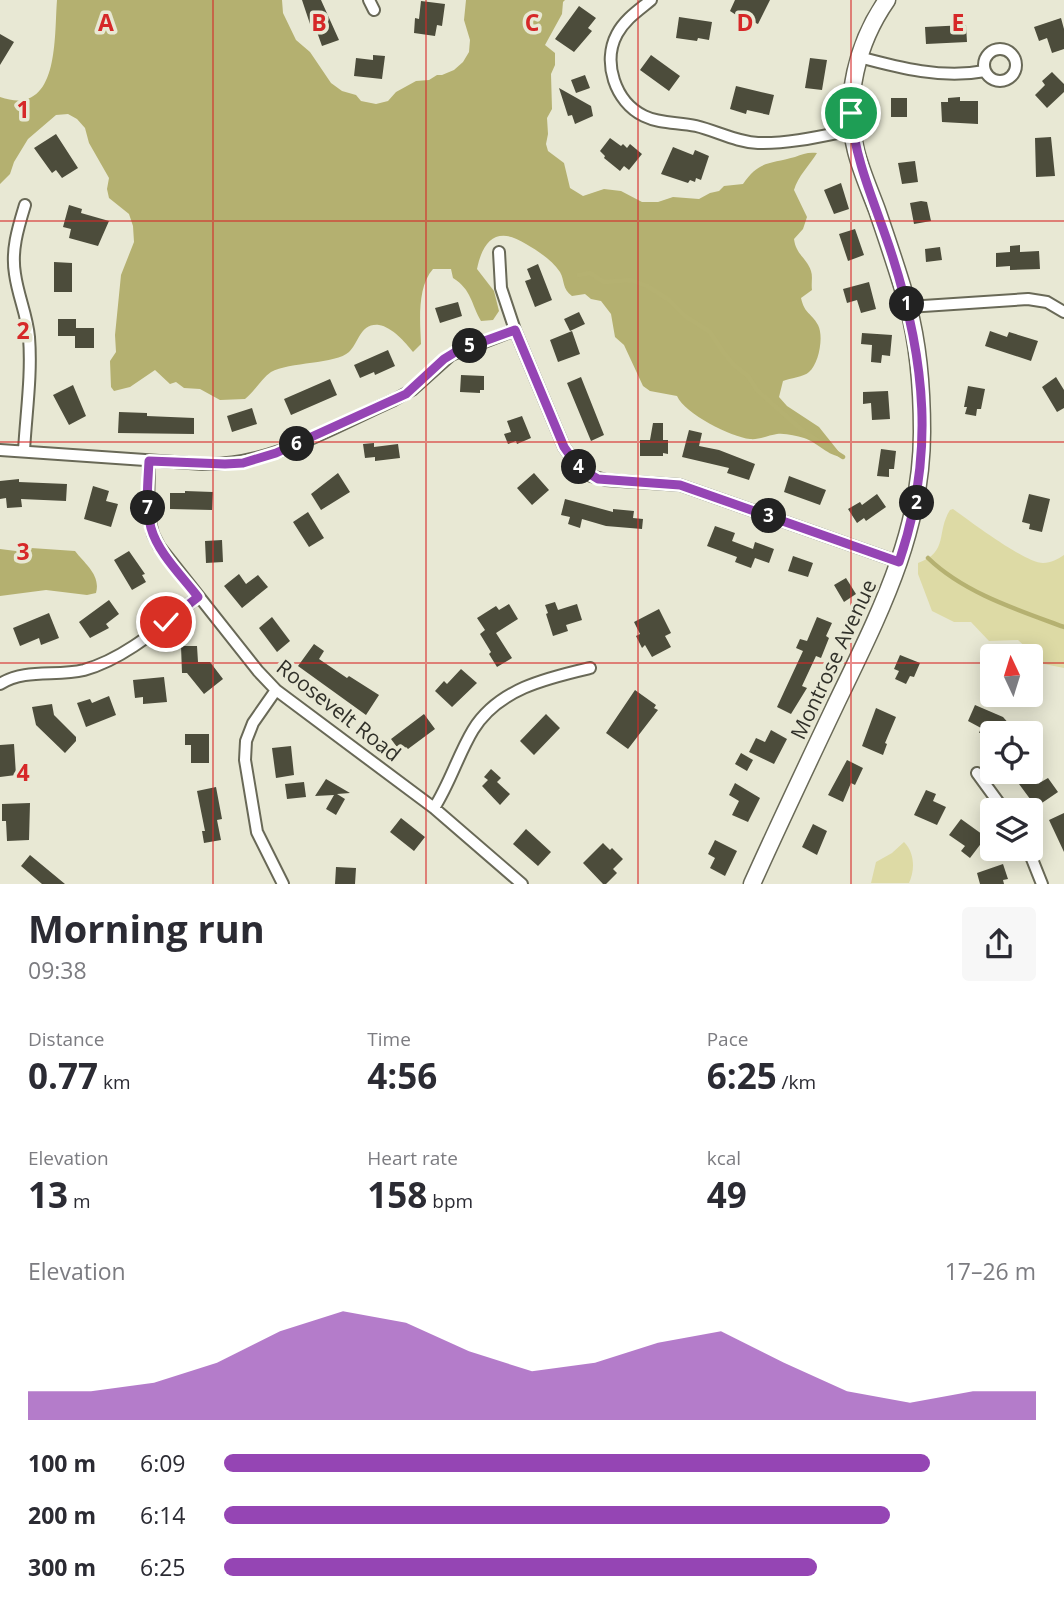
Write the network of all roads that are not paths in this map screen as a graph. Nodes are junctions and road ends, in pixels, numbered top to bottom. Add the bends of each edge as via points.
1 (651, 0) edge
2 (887, 0) edge
3 (859, 57) junction
4 (985, 71) dead end
5 (852, 131) junction
6 (25, 205) dead end
7 (499, 252) dead end
8 (908, 307) junction
9 (1064, 312) edge
10 (515, 330) junction
11 (0, 450) edge
12 (24, 451) junction
13 (149, 461) junction
14 (899, 562) junction
15 (198, 597) junction
16 (590, 668) dead end
17 (0, 684) edge
18 (276, 690) junction
19 (978, 773) dead end
20 (996, 798) edge
21 (435, 808) junction
22 (1033, 861) edge
23 (283, 884) edge
24 (522, 884) edge
25 (752, 884) edge
26 (1042, 884) edge

1 - 5 street via 622,26 611,55 616,85 641,115 754,143
2 - 3 main road, Montrose Avenue
3 - 4 street via 922,72
3 - 5 main road, Montrose Avenue
5 - 8 main road, Montrose Avenue
6 - 12 street via 13,256 29,337
7 - 10 street via 501,288
8 - 9 street via 1028,299 1047,302
8 - 14 main road, Montrose Avenue via 920,372 922,459 916,503
10 - 13 street via 457,351 406,394 276,453 243,463
10 - 14 street via 564,447 584,471 606,480 680,485
11 - 12 street
12 - 13 street
13 - 15 street, Roosevelt Road via 148,514 153,534
14 - 25 main road, Montrose Avenue
15 - 17 street via 99,666 19,675
15 - 18 street, Roosevelt Road
16 - 21 street via 530,685 487,712 472,731
18 - 21 street, Roosevelt Road
18 - 23 street via 253,723 245,760 257,832
19 - 20 street
21 - 24 street, Roosevelt Road
22 - 26 street

